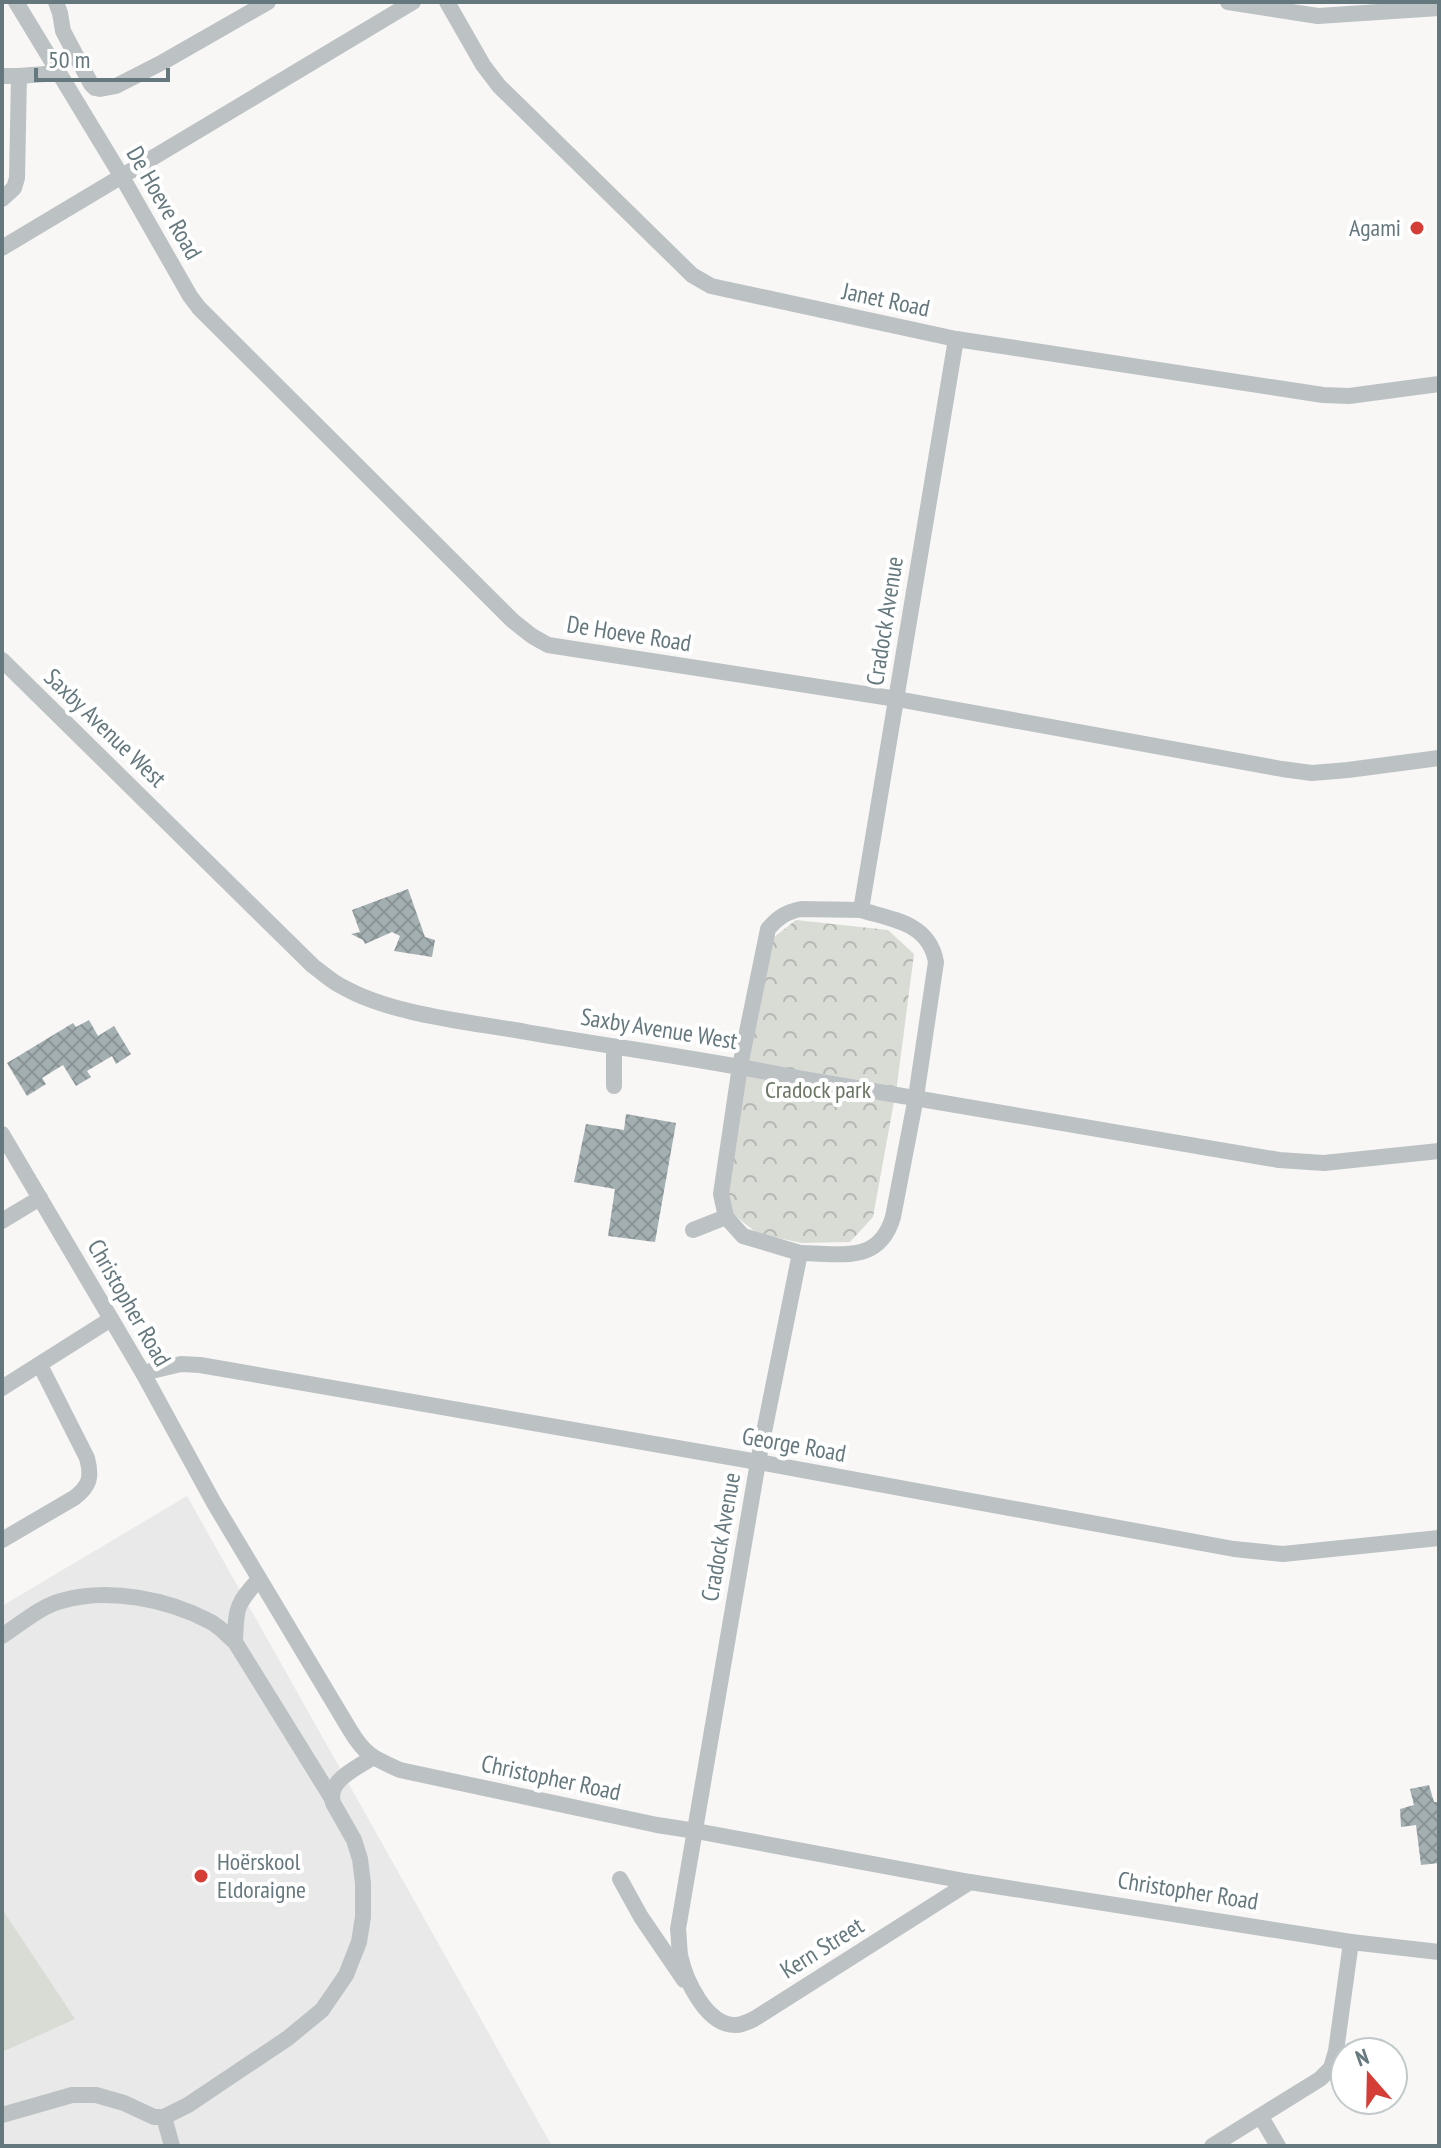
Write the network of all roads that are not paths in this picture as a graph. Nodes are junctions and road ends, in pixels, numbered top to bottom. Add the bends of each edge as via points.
1 (16, 2) edge
2 (56, 2) edge
3 (268, 2) edge
4 (413, 2) edge
5 (447, 2) edge
6 (1228, 2) edge
7 (1432, 6) edge
8 (1370, 8) edge
9 (58, 73) junction
10 (10, 76) edge
11 (122, 177) junction
12 (2, 199) edge
13 (2, 248) edge
14 (956, 339) junction
15 (1439, 384) edge
16 (2, 660) edge
17 (897, 699) junction
18 (1439, 758) edge
19 (861, 910) junction
20 (614, 1047) junction
21 (740, 1066) junction
22 (614, 1086) dead end
23 (916, 1097) junction
24 (2, 1134) edge
25 (1439, 1151) edge
26 (40, 1198) junction
27 (726, 1217) junction
28 (2, 1221) edge
29 (693, 1230) dead end
30 (800, 1253) junction
31 (111, 1319) junction
32 (40, 1365) junction
33 (143, 1373) junction
34 (2, 1388) edge
35 (758, 1462) junction
36 (1439, 1538) edge
37 (2, 1540) edge
38 (259, 1579) junction
39 (2, 1636) edge
40 (235, 1642) junction
41 (373, 1757) junction
42 (331, 1797) junction
43 (696, 1831) junction
44 (620, 1879) dead end
45 (970, 1882) junction
46 (1351, 1942) junction
47 (1439, 1952) edge
48 (699, 2001) junction
49 (2, 2115) edge
50 (164, 2117) junction
51 (1261, 2117) junction
52 (172, 2146) edge
53 (1212, 2146) edge
54 (1278, 2146) edge

1 - 9 street, De Hoeve Road
2 - 3 street via 63,31 91,84 100,89 140,74
4 - 11 street
5 - 14 street, Janet Road via 499,86 692,275 738,293
6 - 8 street via 1303,15
7 - 8 street
9 - 10 street
9 - 11 street, De Hoeve Road
10 - 12 street via 17,178
11 - 13 street
11 - 17 street, De Hoeve Road via 199,308 532,636 548,645
14 - 15 street, Janet Road via 1333,397
14 - 17 street, Cradock Avenue
16 - 20 street, Saxby Avenue West via 313,966 341,986 419,1013
17 - 18 street, De Hoeve Road via 1312,773
17 - 19 street, Cradock Avenue
19 - 21 street via 801,909 783,915 768,929
19 - 23 street via 911,925 934,947
20 - 21 street, Saxby Avenue West
20 - 22 street
21 - 23 street, Saxby Avenue West
21 - 27 street via 721,1194
23 - 25 street, Saxby Avenue West via 1279,1160 1324,1163
23 - 30 street via 893,1217 883,1238 863,1253
24 - 26 street, Christopher Road
26 - 28 street
26 - 31 street, Christopher Road
27 - 29 street
27 - 30 street via 743,1236
30 - 35 street, Cradock Avenue
31 - 32 street
31 - 33 street, Christopher Road
32 - 34 street
32 - 37 street via 87,1458 90,1482 74,1498
33 - 35 street, George Road via 200,1365
33 - 38 street, Christopher Road
35 - 36 street, George Road via 1245,1550 1294,1553
35 - 43 street, Cradock Avenue
38 - 40 street via 241,1600
38 - 41 street, Christopher Road via 361,1748
39 - 40 street via 59,1601 100,1594 160,1602 213,1623
40 - 42 street
41 - 42 street via 337,1781
41 - 43 street, Christopher Road via 400,1770
42 - 50 street via 354,1840 363,1883 359,1942 346,1975 322,2010 288,2038
43 - 45 street, Christopher Road
43 - 48 street, Kern Street via 678,1929 680,1954
44 - 48 street, Kern Street
45 - 46 street, Christopher Road
45 - 48 street, Kern Street via 754,2019 734,2026 714,2018
46 - 47 street, Christopher Road
46 - 51 street via 1331,2068
49 - 50 street via 72,2095 96,2095
50 - 52 street
51 - 53 street
51 - 54 street

